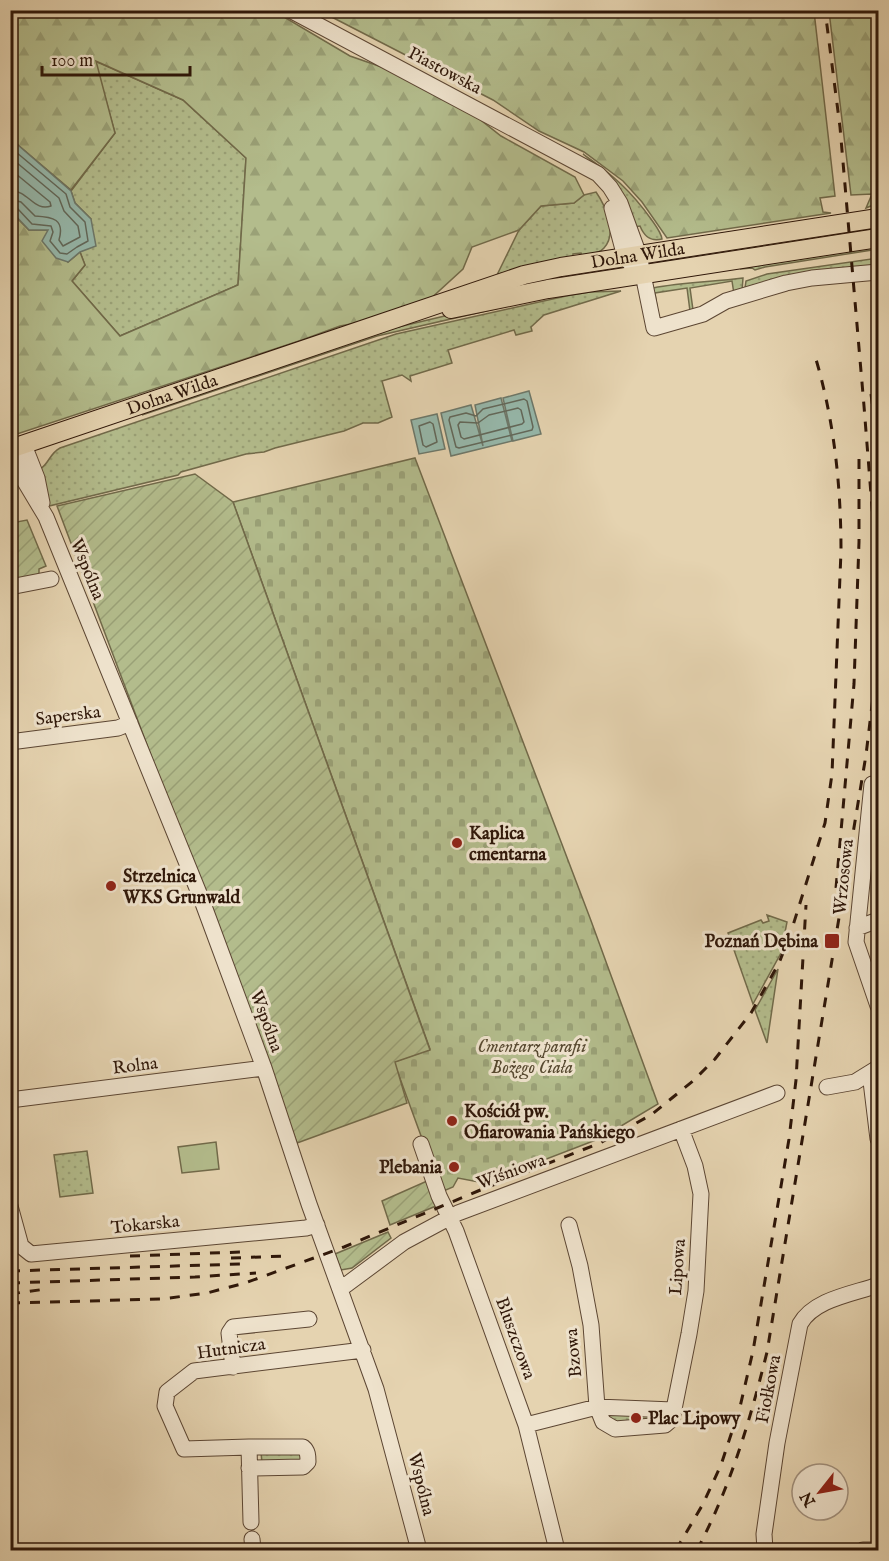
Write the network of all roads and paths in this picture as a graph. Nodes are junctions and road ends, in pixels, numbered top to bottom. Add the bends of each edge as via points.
1 (300, 12) edge
2 (879, 218) edge
3 (879, 238) edge
4 (632, 256) junction
5 (879, 272) edge
6 (642, 274) junction
7 (402, 317) junction
8 (15, 448) edge
9 (51, 579) dead end
10 (10, 587) edge
11 (130, 723) junction
12 (12, 742) edge
13 (872, 784) dead end
14 (879, 920) edge
15 (857, 928) junction
16 (879, 1006) edge
17 (264, 1068) junction
18 (874, 1070) edge
19 (827, 1087) dead end
20 (777, 1093) dead end
21 (10, 1100) edge
22 (681, 1129) junction
23 (879, 1139) edge
24 (421, 1144) dead end
25 (10, 1206) edge
26 (448, 1217) junction
27 (317, 1225) junction
28 (569, 1225) dead end
29 (879, 1285) edge
30 (340, 1287) junction
31 (309, 1319) dead end
32 (363, 1350) junction
33 (233, 1367) junction
34 (597, 1407) junction
35 (526, 1425) junction
36 (249, 1448) junction
37 (249, 1468) junction
38 (251, 1522) dead end
39 (879, 1550) edge
40 (419, 1551) edge
41 (557, 1551) edge
42 (765, 1551) edge
43 (863, 1551) edge

1 - 4 street, Piastowska via 598,174 616,196
2 - 4 main road, Dolna Wilda
3 - 6 main road, Dolna Wilda
4 - 6 street, Piastowska
4 - 7 main road, Dolna Wilda via 524,274
5 - 6 street, Piastowska via 786,283 654,328
6 - 7 main road, Dolna Wilda
7 - 8 main road, Dolna Wilda
8 - 11 street, Wspólna via 20,472 46,518
9 - 10 street
11 - 12 street, Saperska via 118,728
11 - 17 street, Wspólna
13 - 15 street, Wrzosowa
14 - 15 street
15 - 16 street, Wrzosowa via 857,948
17 - 21 street, Rolna
17 - 27 street, Wspólna
18 - 19 street via 855,1082
18 - 23 street
20 - 22 street, Wiśniowa
22 - 26 street, Wiśniowa
22 - 34 street, Lipowa via 698,1177 700,1205 696,1291 672,1419 665,1425 615,1429 603,1422
24 - 26 street, Bluszczowa
25 - 27 street, Tokarska via 21,1246 31,1254
26 - 30 street, Wiśniowa
26 - 35 street, Bluszczowa
27 - 30 street, Wspólna
28 - 34 street, Bzowa via 591,1325
29 - 42 street, Fiołkowa via 810,1310 800,1324 777,1443
30 - 32 street, Wspólna
31 - 33 street via 233,1327 229,1333
32 - 33 street, Hutnicza
32 - 40 street, Wspólna
33 - 36 street, Hutnicza via 194,1371 166,1392 165,1406 184,1449
34 - 35 street
35 - 41 street, Bluszczowa
36 - 37 street
36 - 37 street via 303,1447 308,1457 303,1467
37 - 38 street
39 - 43 street

